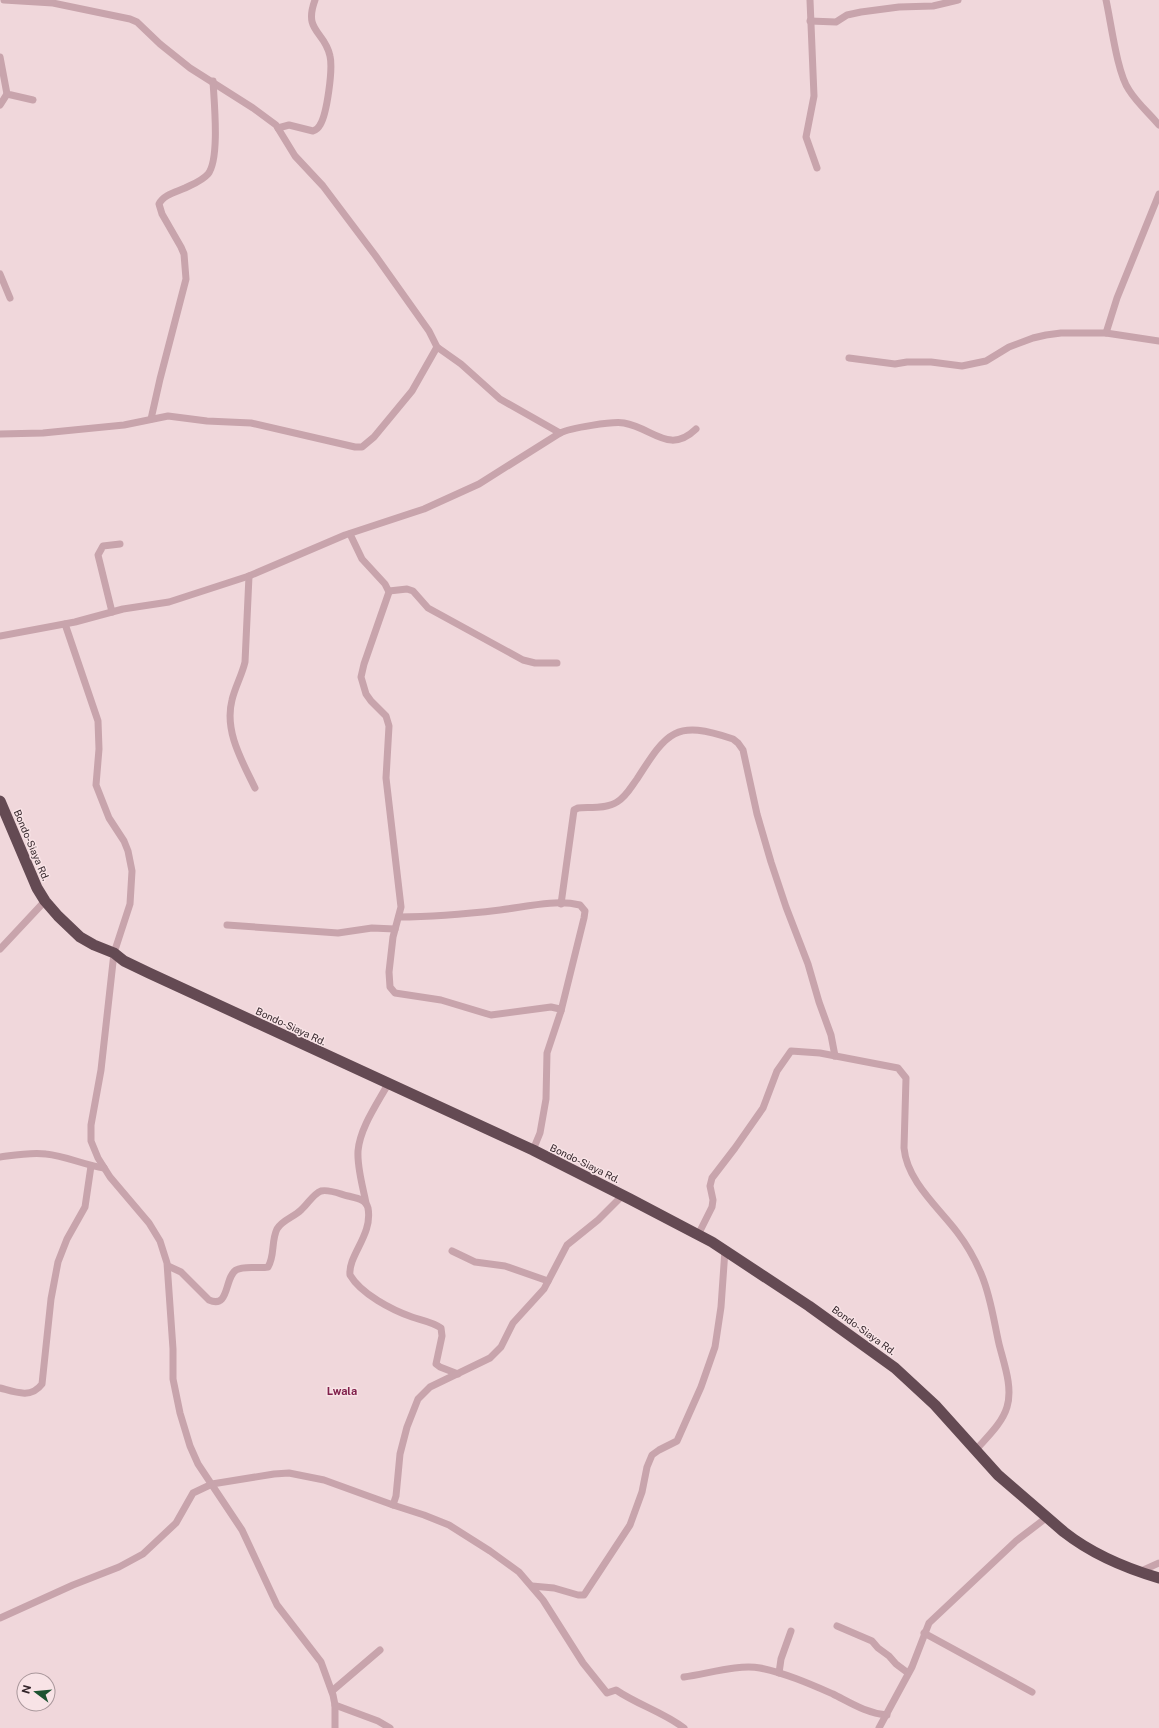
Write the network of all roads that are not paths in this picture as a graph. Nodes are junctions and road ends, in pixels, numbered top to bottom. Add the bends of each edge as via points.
1 (4, 0) edge
2 (23, 0) edge
3 (315, 0) edge
4 (810, 0) edge
5 (958, 0) edge
6 (1106, 0) edge
7 (810, 21) junction
8 (0, 57) edge
9 (213, 82) junction
10 (7, 94) junction
11 (33, 100) dead end
12 (0, 105) edge
13 (1159, 125) edge
14 (278, 128) junction
15 (817, 168) dead end
16 (1159, 194) edge
17 (0, 274) edge
18 (10, 298) dead end
19 (1106, 333) junction
20 (1159, 341) edge
21 (437, 347) junction
22 (849, 358) dead end
23 (151, 419) junction
24 (696, 429) dead end
25 (560, 433) junction
26 (0, 434) edge
27 (350, 534) junction
28 (120, 544) dead end
29 (249, 576) junction
30 (389, 591) junction
31 (112, 612) junction
32 (65, 624) junction
33 (0, 636) edge
34 (557, 663) dead end
35 (255, 788) dead end
36 (0, 801) edge
37 (45, 901) junction
38 (561, 904) junction
39 (399, 917) junction
40 (227, 925) dead end
41 (395, 929) junction
42 (0, 949) edge
43 (114, 953) junction
44 (561, 1011) junction
45 (835, 1056) junction
46 (388, 1084) junction
47 (532, 1150) junction
48 (0, 1157) edge
49 (91, 1166) junction
50 (104, 1168) junction
51 (623, 1195) junction
52 (366, 1203) junction
53 (698, 1235) junction
54 (452, 1250) dead end
55 (725, 1250) junction
56 (168, 1266) junction
57 (548, 1281) junction
58 (458, 1374) junction
59 (0, 1388) edge
60 (975, 1451) junction
61 (212, 1484) junction
62 (393, 1505) junction
63 (1046, 1518) junction
64 (1159, 1563) edge
65 (1139, 1572) junction
66 (1159, 1578) edge
67 (532, 1586) junction
68 (0, 1618) edge
69 (837, 1626) dead end
70 (791, 1631) dead end
71 (924, 1633) junction
72 (380, 1650) dead end
73 (778, 1673) junction
74 (908, 1673) junction
75 (684, 1677) dead end
76 (332, 1691) junction
77 (1032, 1692) dead end
78 (335, 1705) junction
79 (887, 1715) junction
80 (335, 1728) edge
81 (390, 1728) edge
82 (684, 1728) edge
83 (879, 1728) edge

1 - 2 street
2 - 9 street via 53,3 130,19 179,60
3 - 14 street via 311,20 329,53 331,65 322,122 313,131 289,125
4 - 7 street
5 - 7 street via 933,6 899,6 861,12 847,15 836,22
6 - 13 street via 1126,84
7 - 15 street via 814,96 806,137
8 - 10 street
9 - 14 street via 258,111
9 - 23 street via 214,150 210,172 199,182 165,197 159,204 184,254 186,279
10 - 11 street
10 - 12 street
14 - 21 street via 295,156 323,186 375,255
16 - 19 street via 1117,298
17 - 18 street
19 - 20 street
19 - 22 street via 1061,333 1033,338 1009,347 986,361 962,366 925,362 895,364
21 - 23 street via 412,391 374,437 362,447 251,423 168,416
21 - 25 street via 461,364 500,399
23 - 26 street via 119,426
24 - 25 street via 689,436 676,441 663,439 621,422
25 - 27 street via 479,484 412,514
27 - 29 street
27 - 30 street via 362,559
28 - 31 street via 103,546 98,554
29 - 31 street via 169,602
29 - 35 street via 245,662 232,699 230,727
30 - 34 street via 413,591 428,608 523,660
30 - 39 street via 361,677 366,694 388,720 386,778 400,898
31 - 32 street
32 - 33 street
32 - 43 street via 98,721 96,785 108,818 124,841 131,857 130,904
36 - 37 highway, Bondo-Siaya Rd.
37 - 42 street
37 - 43 highway, Bondo-Siaya Rd. via 80,937 94,946
38 - 39 street via 452,916
38 - 44 street via 580,905 585,911
38 - 45 street via 574,810 616,803 630,789 657,748 676,732 695,729 733,739 743,750 762,833 808,964 831,1035
39 - 41 street
40 - 41 street via 338,933 372,928
41 - 44 street via 389,972 390,987 395,993 441,1000 486,1015 551,1007 557,1007
43 - 46 highway, Bondo-Siaya Rd. via 124,961
43 - 50 street via 102,1064 90,1135 92,1147
44 - 47 street via 547,1053 546,1099 540,1133
45 - 53 street via 796,1050 787,1056 777,1071 763,1108 712,1178 712,1207
45 - 60 street via 898,1068 904,1073 907,1090 904,1148 908,1167 963,1241 982,1276 1006,1370 1009,1396 1005,1413
46 - 47 highway, Bondo-Siaya Rd.
46 - 52 street via 359,1143 358,1156
47 - 51 highway, Bondo-Siaya Rd.
48 - 49 street via 46,1153
49 - 50 street
49 - 59 street via 85,1207 67,1239 58,1262 51,1299 42,1384 39,1389 27,1393
50 - 56 street via 156,1233
51 - 53 highway, Bondo-Siaya Rd.
51 - 57 street via 567,1245
52 - 56 street via 330,1191 321,1191 278,1229 268,1268 237,1270 229,1279 225,1297 219,1302 209,1300 181,1272
52 - 58 street via 367,1228 350,1266 350,1276 384,1305 441,1328 442,1336 436,1364
53 - 55 highway, Bondo-Siaya Rd.
54 - 57 street via 475,1262 505,1266
55 - 60 highway, Bondo-Siaya Rd. via 810,1306 883,1359 935,1405
55 - 67 street via 719,1329 708,1369 678,1441 656,1452 650,1459 630,1525 584,1595
56 - 61 street via 175,1392 193,1453
57 - 58 street via 540,1294 513,1323 498,1351 490,1358
58 - 62 street via 426,1390 415,1405 400,1454
60 - 63 highway, Bondo-Siaya Rd. via 1008,1485
61 - 62 street via 289,1473 324,1480
61 - 68 street via 193,1493 176,1523 143,1554 119,1568 73,1585
61 - 76 street via 242,1530 277,1605 321,1662
62 - 67 street via 449,1525 500,1558
63 - 65 highway, Bondo-Siaya Rd. via 1090,1550
63 - 71 street via 1016,1541 934,1618
64 - 65 street
65 - 66 highway, Bondo-Siaya Rd.
67 - 82 street via 590,1674 607,1693 616,1690 642,1706 665,1715
69 - 74 street via 872,1640
70 - 73 street
71 - 74 street
71 - 77 street
72 - 76 street
73 - 75 street via 752,1667
73 - 79 street via 822,1690 865,1711
74 - 79 street
76 - 78 street
78 - 80 street
78 - 81 street
79 - 83 street

